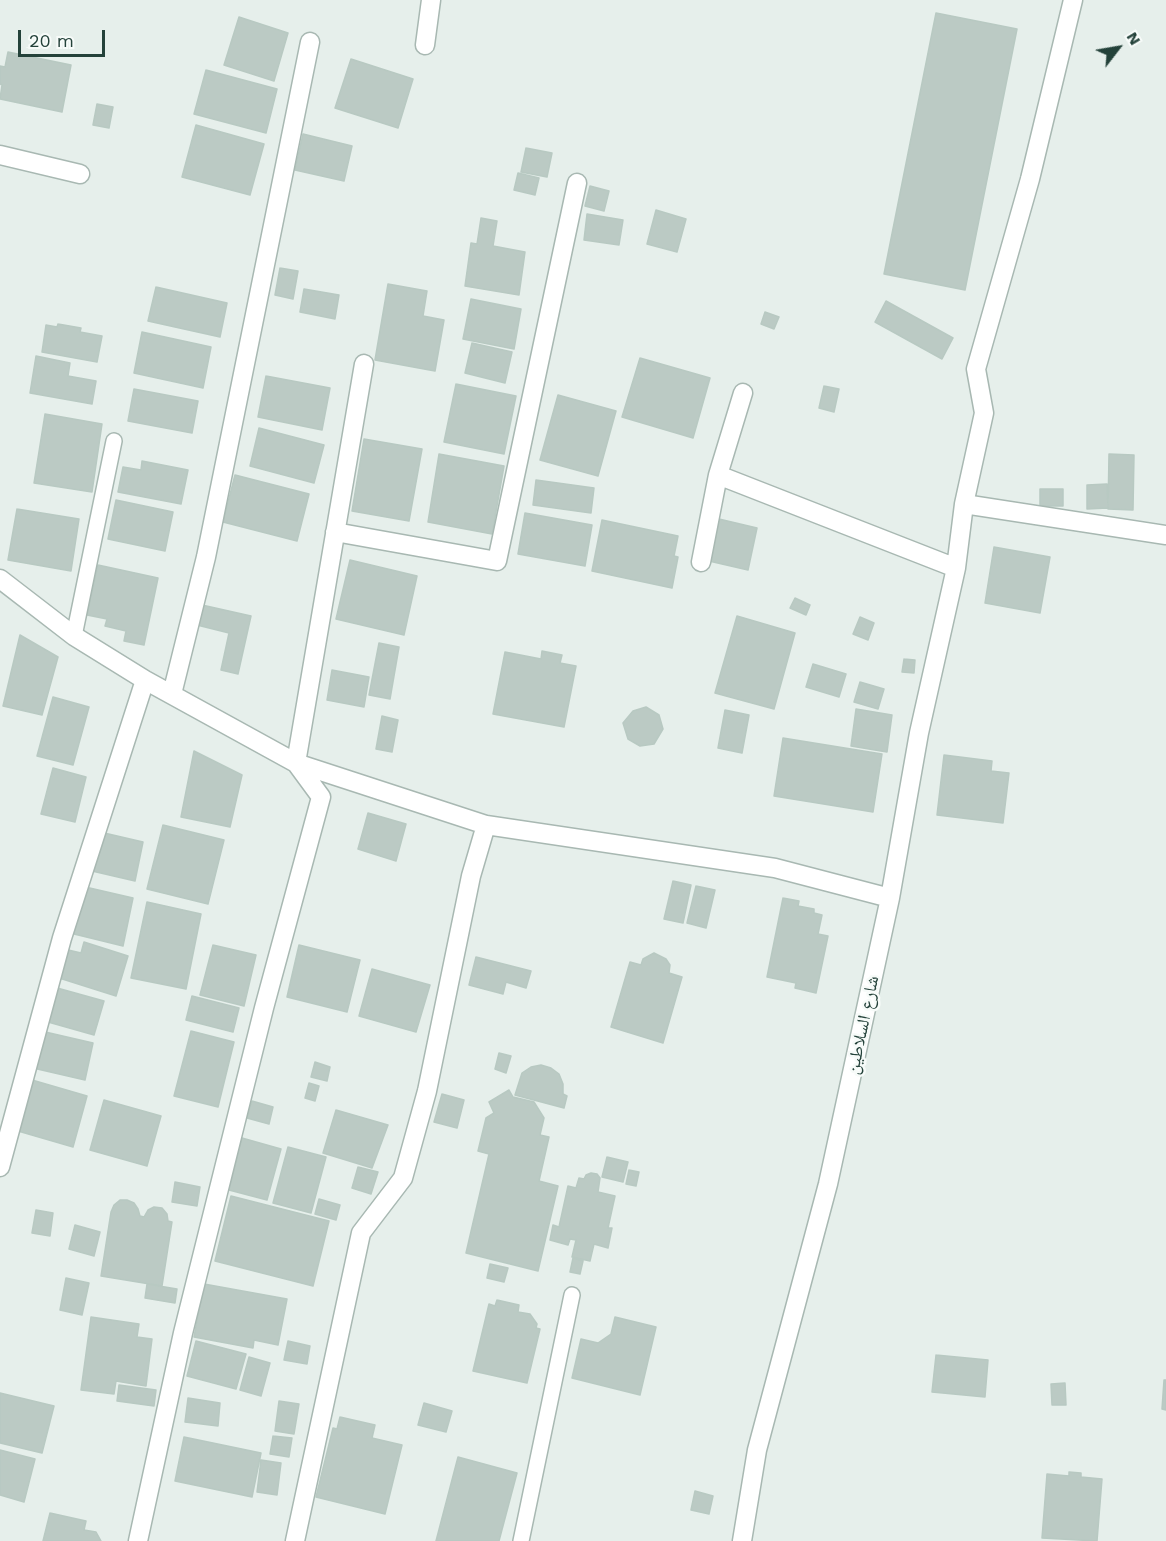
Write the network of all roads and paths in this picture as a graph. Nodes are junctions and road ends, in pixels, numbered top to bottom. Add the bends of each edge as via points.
1 (431, 0) edge
2 (1073, 0) edge
3 (310, 42) dead end
4 (425, 45) dead end
5 (0, 155) edge
6 (80, 174) dead end
7 (577, 183) dead end
8 (364, 364) dead end
9 (743, 393) dead end
10 (114, 441) dead end
11 (718, 475) junction
12 (964, 504) junction
13 (335, 532) junction
14 (1166, 535) edge
15 (701, 562) dead end
16 (956, 568) junction
17 (0, 579) edge
18 (74, 636) junction
19 (145, 680) junction
20 (172, 694) junction
21 (296, 763) junction
22 (486, 825) junction
23 (890, 898) junction
24 (0, 1167) edge
25 (572, 1295) dead end
26 (138, 1541) edge
27 (295, 1541) edge
28 (521, 1541) edge
29 (742, 1541) edge

1 - 4 street
2 - 12 street, شارع السلاطين via 1030,179 976,369 984,413
3 - 20 street via 206,556
5 - 6 street
7 - 13 street via 497,561
8 - 13 street
9 - 11 street
10 - 18 lane
11 - 15 street
11 - 16 street
12 - 14 street
12 - 16 street, شارع السلاطين
13 - 21 street
16 - 23 street, شارع السلاطين via 919,733
17 - 18 street
18 - 19 street
19 - 20 street
19 - 24 street via 62,938
20 - 21 street
21 - 22 street
21 - 26 street via 321,797 186,1321
22 - 23 street via 775,868
22 - 27 street via 471,876 427,1091 403,1178 362,1233
23 - 29 street, شارع السلاطين via 828,1184 757,1450
25 - 28 lane

